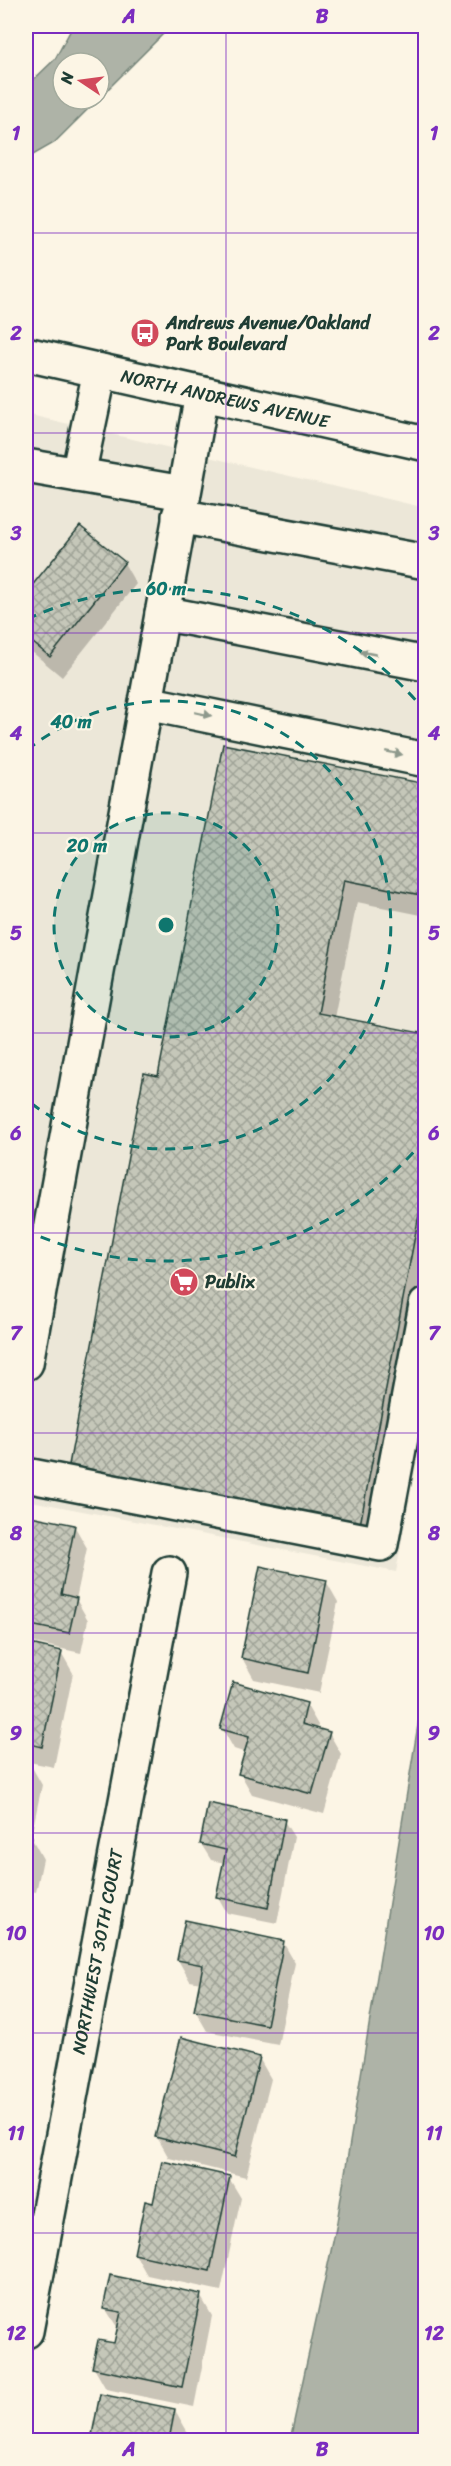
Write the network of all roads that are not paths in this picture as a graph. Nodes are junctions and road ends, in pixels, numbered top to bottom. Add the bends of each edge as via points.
1 (26, 354) edge
2 (100, 371) junction
3 (202, 394) junction
4 (426, 444) edge
5 (26, 466) edge
6 (78, 475) junction
7 (181, 505) junction
8 (426, 562) edge
9 (162, 613) junction
10 (426, 664) edge
11 (146, 703) junction
12 (426, 760) edge
13 (426, 1305) edge
14 (26, 1363) edge
15 (26, 1475) edge
16 (169, 1573) dead end
17 (26, 2331) edge

1 - 2 street, NORTH ANDREWS AVENUE
2 - 3 street, NORTH ANDREWS AVENUE
2 - 6 street
3 - 4 street, NORTH ANDREWS AVENUE
3 - 7 street
5 - 6 street
6 - 7 street
7 - 8 street
7 - 9 street
10 -> 9 street
9 - 11 street
11 -> 12 street
11 - 14 street
13 - 15 street via 381,1544
16 - 17 street, NORTHWEST 30TH COURT

